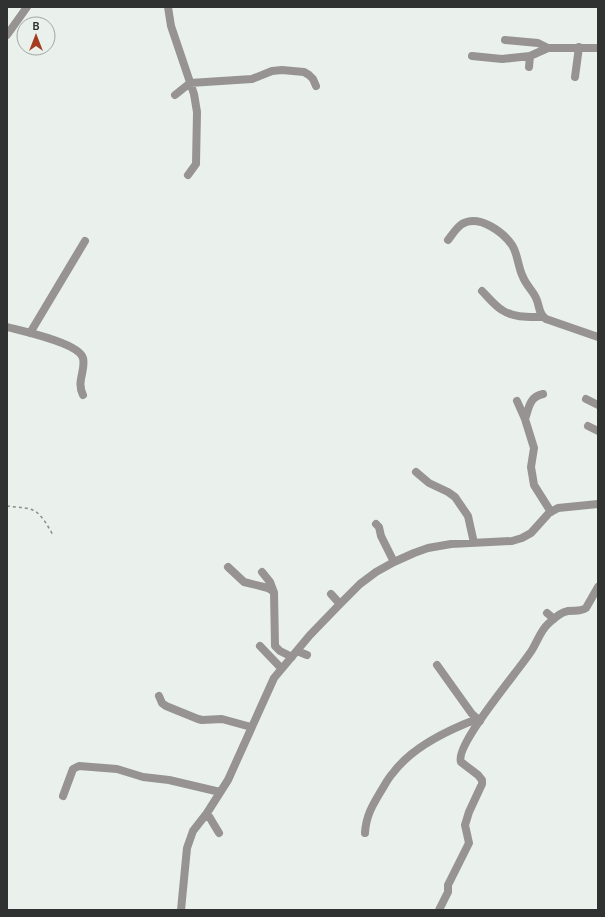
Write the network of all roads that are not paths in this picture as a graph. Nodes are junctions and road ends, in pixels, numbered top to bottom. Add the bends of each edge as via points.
1 (27, 7) edge
2 (168, 7) edge
3 (7, 36) edge
4 (505, 40) dead end
5 (548, 48) junction
6 (578, 48) junction
7 (598, 48) edge
8 (472, 56) dead end
9 (530, 56) junction
10 (529, 67) dead end
11 (575, 77) dead end
12 (190, 83) junction
13 (316, 86) dead end
14 (175, 95) dead end
15 (188, 175) dead end
16 (448, 240) dead end
17 (85, 241) dead end
18 (482, 291) dead end
19 (542, 317) junction
20 (7, 327) edge
21 (30, 333) junction
22 (598, 337) edge
23 (543, 394) dead end
24 (83, 395) dead end
25 (586, 399) dead end
26 (517, 401) dead end
27 (598, 405) edge
28 (525, 419) junction
29 (588, 426) dead end
30 (598, 431) edge
31 (416, 472) dead end
32 (598, 504) edge
33 (551, 512) junction
34 (376, 524) dead end
35 (474, 543) junction
36 (394, 562) junction
37 (228, 567) dead end
38 (262, 572) dead end
39 (598, 587) edge
40 (273, 590) junction
41 (331, 594) dead end
42 (340, 604) junction
43 (547, 613) dead end
44 (554, 619) junction
45 (260, 646) dead end
46 (294, 654) junction
47 (307, 655) dead end
48 (437, 665) dead end
49 (281, 668) junction
50 (159, 696) dead end
51 (479, 720) junction
52 (251, 727) junction
53 (220, 792) junction
54 (63, 796) dead end
55 (207, 813) junction
56 (219, 833) dead end
57 (365, 833) dead end
58 (181, 910) edge
59 (439, 910) edge

1 - 3 street
2 - 12 street via 171,26
4 - 5 street via 538,43
5 - 6 street
5 - 9 street
6 - 7 street
6 - 11 street
8 - 9 street via 502,59
9 - 10 street
12 - 13 street via 252,80 272,71 292,70 309,74
12 - 14 street
12 - 15 street via 197,112 196,166
16 - 19 street via 456,229 466,222 482,222 495,228 513,247 522,276 536,296
17 - 21 street
18 - 19 street via 501,310 509,314
19 - 22 street
20 - 21 street
21 - 24 street via 43,336 80,353 83,365 79,386
23 - 28 street via 533,398
25 - 27 street
26 - 28 street
28 - 33 street via 534,448 532,478 538,494
29 - 30 street
31 - 35 street via 429,484 455,497 468,516
32 - 33 street via 562,507
33 - 35 street via 531,533 522,538 503,542
34 - 36 street
35 - 36 street via 440,545
36 - 42 street via 360,584
37 - 40 street via 244,582
38 - 40 street
39 - 44 street via 586,608 564,612
40 - 46 street via 275,646 280,651
41 - 42 street
42 - 46 street
43 - 44 street
44 - 51 street via 545,626 532,650
45 - 49 street
46 - 47 street
46 - 49 street
48 - 51 street
49 - 52 street
50 - 52 street via 166,706 198,719 222,719
51 - 57 street via 453,728 430,741 401,763 376,799 366,820
51 - 59 street via 460,755 460,762 482,780 465,825 469,843 448,885 448,892
52 - 53 street via 228,780
53 - 54 street via 116,769 79,766 73,769
53 - 55 street
55 - 56 street
55 - 58 street via 188,842

